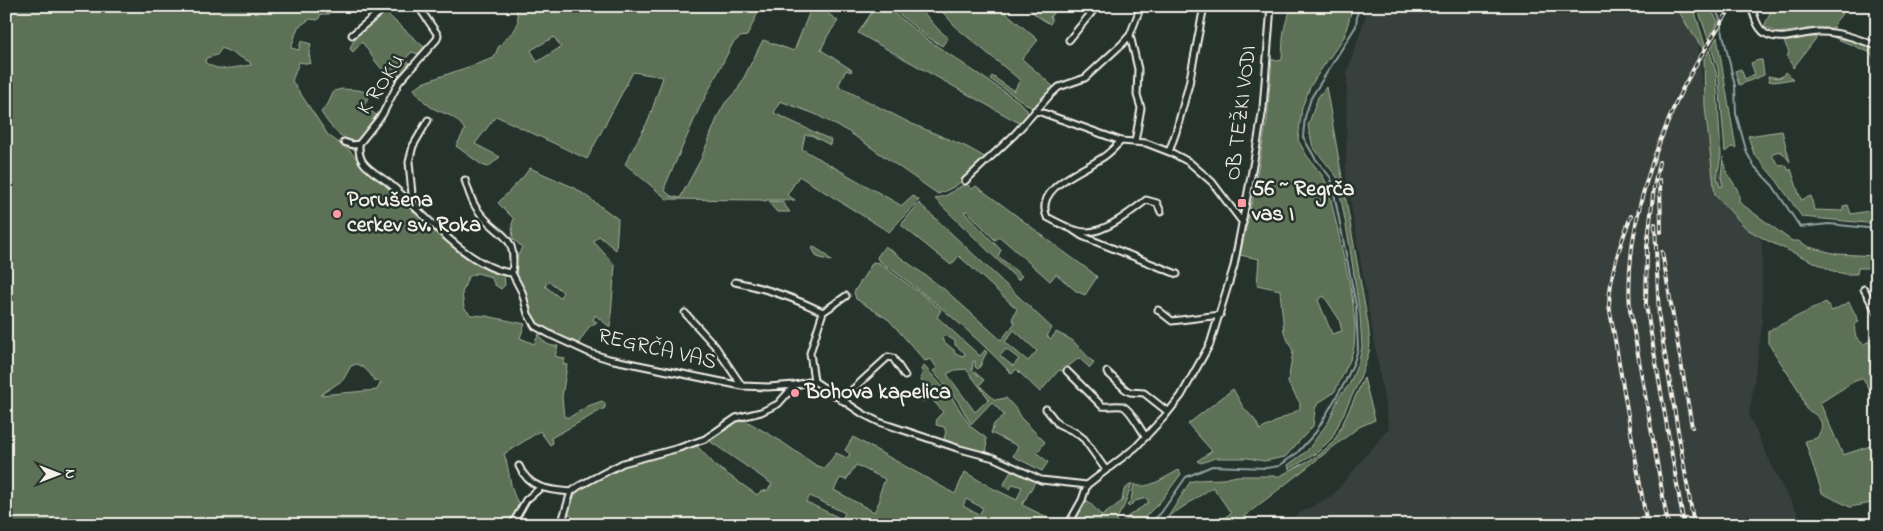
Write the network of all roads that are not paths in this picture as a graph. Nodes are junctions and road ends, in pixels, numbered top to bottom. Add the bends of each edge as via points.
1 (387, 6) edge
2 (418, 6) edge
3 (1097, 6) edge
4 (1141, 6) edge
5 (1204, 6) edge
6 (1271, 6) edge
7 (1751, 6) edge
8 (352, 35) dead end
9 (1130, 35) junction
10 (1069, 40) dead end
11 (1877, 46) edge
12 (1034, 110) junction
13 (428, 120) dead end
14 (1121, 141) junction
15 (344, 142) dead end
16 (1135, 142) junction
17 (359, 144) junction
18 (1169, 152) junction
19 (465, 180) dead end
20 (965, 181) dead end
21 (413, 205) junction
22 (1161, 212) dead end
23 (1243, 222) junction
24 (1071, 228) junction
25 (512, 274) junction
26 (1177, 274) dead end
27 (735, 282) dead end
28 (1864, 289) dead end
29 (846, 296) dead end
30 (1158, 310) dead end
31 (823, 312) junction
32 (685, 313) dead end
33 (1877, 313) edge
34 (1220, 314) junction
35 (1067, 371) dead end
36 (1106, 372) dead end
37 (905, 376) dead end
38 (814, 381) junction
39 (795, 385) junction
40 (742, 386) junction
41 (841, 400) junction
42 (1046, 409) dead end
43 (1168, 412) junction
44 (1146, 436) junction
45 (519, 466) dead end
46 (1106, 470) junction
47 (1087, 486) junction
48 (540, 488) junction
49 (571, 492) junction
50 (512, 525) edge
51 (561, 525) edge
52 (1068, 525) edge

1 - 8 street
2 - 17 street, K ROKU via 433,26 437,39 399,82 382,116
3 - 10 street
4 - 9 street
5 - 18 street via 1189,84
6 - 23 street, OB TEŽKI VODI via 1263,108
7 - 11 street via 1759,28 1776,38 1822,32 1846,34
9 - 12 street via 1094,71 1085,78 1059,87
9 - 16 street via 1138,69 1140,108
12 - 14 street
12 - 20 street via 1014,135
13 - 21 street via 413,146 409,162
14 - 16 street
14 - 24 street via 1046,196 1044,210 1047,217
15 - 17 street, K ROKU
16 - 18 street
17 - 21 street via 359,155 364,163
18 - 23 street via 1189,162 1212,182
19 - 25 street via 476,209 511,243 514,258
21 - 25 street via 470,256 488,267
22 - 24 street via 1157,204 1146,200 1098,230 1087,232
23 - 34 street, OB TEŽKI VODI
24 - 26 street via 1082,236
25 - 40 street, REGRČA VAS via 531,320 553,336 610,359
27 - 31 street via 791,297
28 - 33 street
29 - 31 street
30 - 34 street via 1172,321
31 - 38 street via 810,353
32 - 40 street, REGRČA VAS via 714,346
34 - 43 street, OB TEŽKI VODI via 1210,344 1181,396
35 - 44 street via 1102,406 1123,406
36 - 43 street via 1125,389 1144,393
37 - 41 street via 893,358 888,357
38 - 39 street, REGRČA VAS
38 - 41 street
39 - 40 street, REGRČA VAS
39 - 49 street via 778,404 736,418 705,439 623,463
41 - 47 street via 879,422 994,458 1041,480
42 - 46 street via 1058,424 1084,439
43 - 44 street, OB TEŽKI VODI
44 - 46 street, OB TEŽKI VODI
45 - 48 street via 526,478
46 - 47 street, OB TEŽKI VODI
47 - 52 street, OB TEŽKI VODI
48 - 49 street
48 - 50 street via 526,500
49 - 51 street

